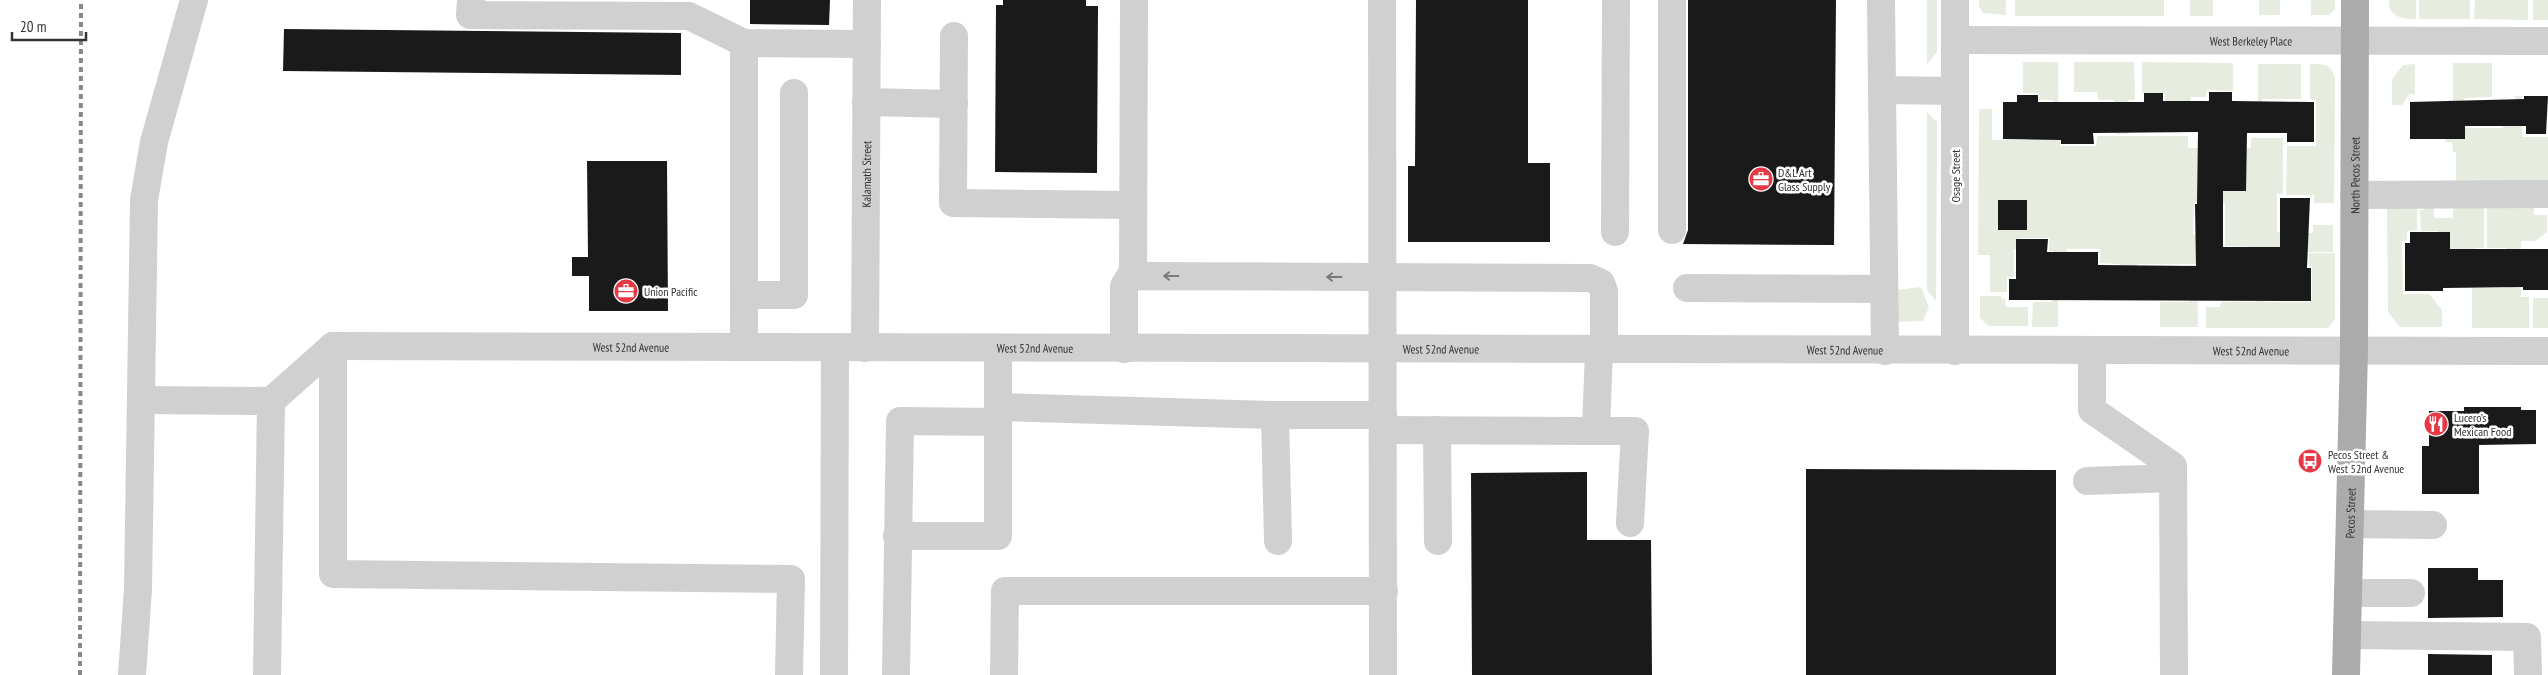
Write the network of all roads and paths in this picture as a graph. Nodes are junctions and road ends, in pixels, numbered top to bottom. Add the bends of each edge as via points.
1 (194, 0) edge
2 (470, 0) edge
3 (867, 0) edge
4 (1382, 0) edge
5 (1616, 0) edge
6 (1672, 0) edge
7 (1881, 0) edge
8 (1955, 0) edge
9 (2355, 0) edge
10 (1134, 2) dead end
11 (644, 8) edge
12 (954, 36) dead end
13 (1955, 40) junction
14 (2355, 40) junction
15 (2548, 41) edge
16 (744, 43) junction
17 (867, 44) junction
18 (1882, 90) junction
19 (1955, 91) junction
20 (794, 93) dead end
21 (866, 102) junction
22 (954, 104) junction
23 (2548, 194) edge
24 (2354, 195) junction
25 (1133, 205) junction
26 (1672, 230) dead end
27 (1615, 232) dead end
28 (1133, 276) junction
29 (1383, 277) junction
30 (1687, 288) dead end
31 (1884, 289) junction
32 (744, 295) junction
33 (333, 346) junction
34 (744, 347) junction
35 (835, 348) junction
36 (865, 348) junction
37 (998, 348) junction
38 (1124, 349) junction
39 (1383, 349) junction
40 (1601, 350) junction
41 (2354, 350) junction
42 (1885, 351) junction
43 (1954, 351) junction
44 (2092, 351) junction
45 (2548, 351) edge
46 (141, 400) junction
47 (271, 401) junction
48 (998, 414) junction
49 (1275, 415) junction
50 (1383, 422) junction
51 (1437, 430) junction
52 (1596, 431) junction
53 (2173, 478) junction
54 (2087, 481) dead end
55 (1630, 523) dead end
56 (2350, 524) junction
57 (2433, 525) dead end
58 (897, 536) junction
59 (1278, 541) dead end
60 (1438, 541) dead end
61 (1384, 591) junction
62 (2348, 593) junction
63 (2411, 593) dead end
64 (2347, 635) junction
65 (132, 675) edge
66 (268, 675) edge
67 (790, 675) edge
68 (834, 675) edge
69 (896, 675) edge
70 (1004, 675) edge
71 (1383, 675) edge
72 (2174, 675) edge
73 (2346, 675) edge
74 (2528, 675) edge

1 - 46 street via 154,142 144,200
2 - 11 street via 470,15
3 - 17 street, Kalamath Street
4 - 29 street
5 - 27 street
6 - 26 street
7 - 18 street
8 - 13 street, Osage Street
9 - 14 main road, North Pecos Street
10 - 25 street
11 - 16 street via 688,16
12 - 22 street
13 - 14 street, West Berkeley Place
13 - 19 street, Osage Street
14 - 15 street, West Berkeley Place
14 - 24 main road, North Pecos Street
16 - 17 street
16 - 32 street
17 - 21 street, Kalamath Street
18 - 19 street
18 - 31 street
19 - 43 street, Osage Street
20 - 32 street via 794,295
21 - 22 street
21 - 36 street, Kalamath Street
22 - 25 street via 953,203
23 - 24 street
24 - 41 main road, North Pecos Street
25 - 28 street
29 -> 28 street
28 - 38 street via 1124,286
29 - 39 street
29 - 40 street via 1594,279 1601,283 1604,291
30 - 31 street
31 - 42 street
32 - 34 street
33 - 34 street, West 52nd Avenue
33 - 47 street
33 - 67 street via 333,574 791,579
34 - 35 street, West 52nd Avenue
35 - 36 street, West 52nd Avenue
35 - 68 street
36 - 37 street, West 52nd Avenue
37 - 38 street, West 52nd Avenue
37 - 48 street
38 - 39 street, West 52nd Avenue
39 - 40 street, West 52nd Avenue
39 - 50 street
40 - 42 street, West 52nd Avenue
40 - 52 street
41 - 44 street, West 52nd Avenue
41 - 45 street, West 52nd Avenue
41 - 56 main road, Pecos Street
42 - 43 street, West 52nd Avenue
43 - 44 street, West 52nd Avenue
44 - 53 street via 2092,410 2173,466
46 - 47 street
46 - 65 street via 138,589
47 - 66 street
48 - 49 street
48 - 58 street via 900,421
48 - 58 street via 998,536
49 - 50 street
49 - 59 street
50 - 51 street
50 - 61 street
51 - 52 street
51 - 60 street
52 - 55 street via 1635,432
53 - 54 street
53 - 72 street
56 - 57 street
56 - 62 main road, Pecos Street
58 - 69 street
61 - 70 street via 1005,591
61 - 71 street
62 - 63 street
62 - 64 main road, Pecos Street
64 - 73 main road, Pecos Street
64 - 74 street via 2527,636

